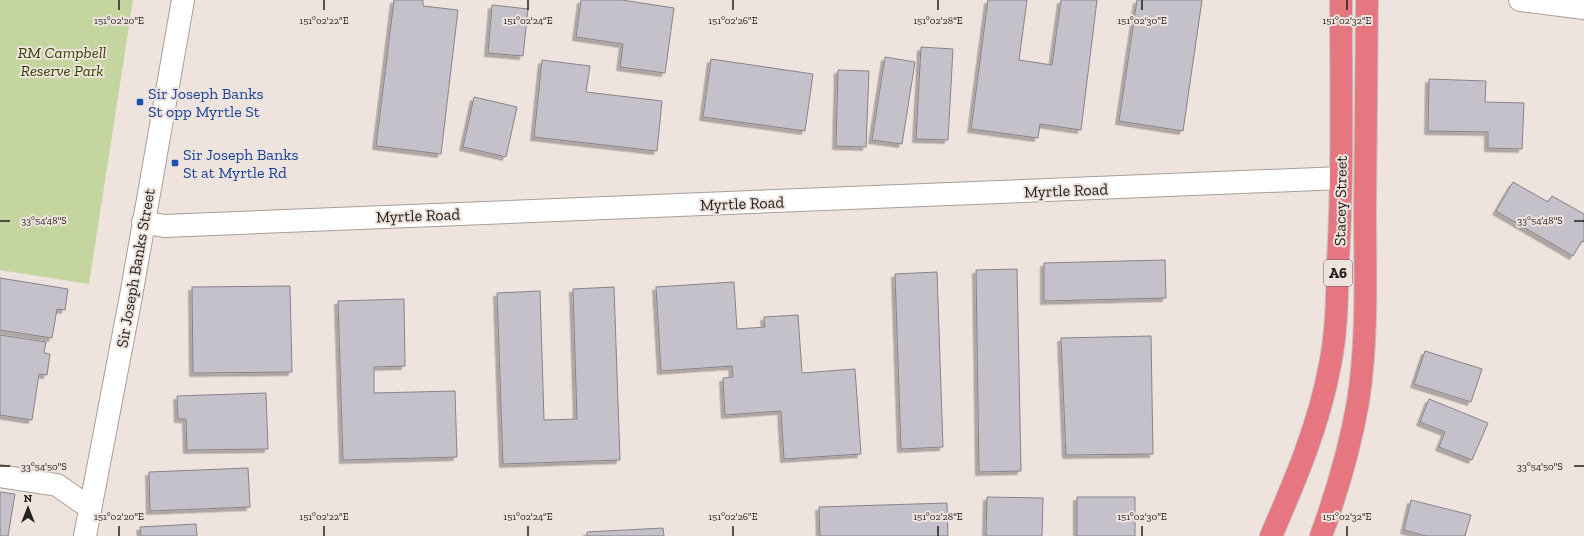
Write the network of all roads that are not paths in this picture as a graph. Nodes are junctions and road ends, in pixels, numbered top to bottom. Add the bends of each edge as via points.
1 (183, 0) edge
2 (1341, 0) edge
3 (1367, 0) edge
4 (1520, 0) edge
5 (1584, 8) edge
6 (1341, 178) junction
7 (144, 222) junction
8 (0, 476) edge
9 (90, 508) junction
10 (85, 536) edge
11 (1271, 536) edge
12 (1321, 536) edge

1 - 7 street, Sir Joseph Banks Street
2 - 6 highway, Stacey Street / A6
3 - 12 highway, Stacey Street / A6 via 1365,296 1361,368 1358,402 1346,455 1337,492
4 - 5 street
6 - 7 street, Myrtle Road via 164,226
6 - 11 highway, Stacey Street / A6 via 1337,312 1330,365 1300,470
7 - 9 street, Sir Joseph Banks Street
8 - 9 street via 57,485
9 - 10 street, Sir Joseph Banks Street

